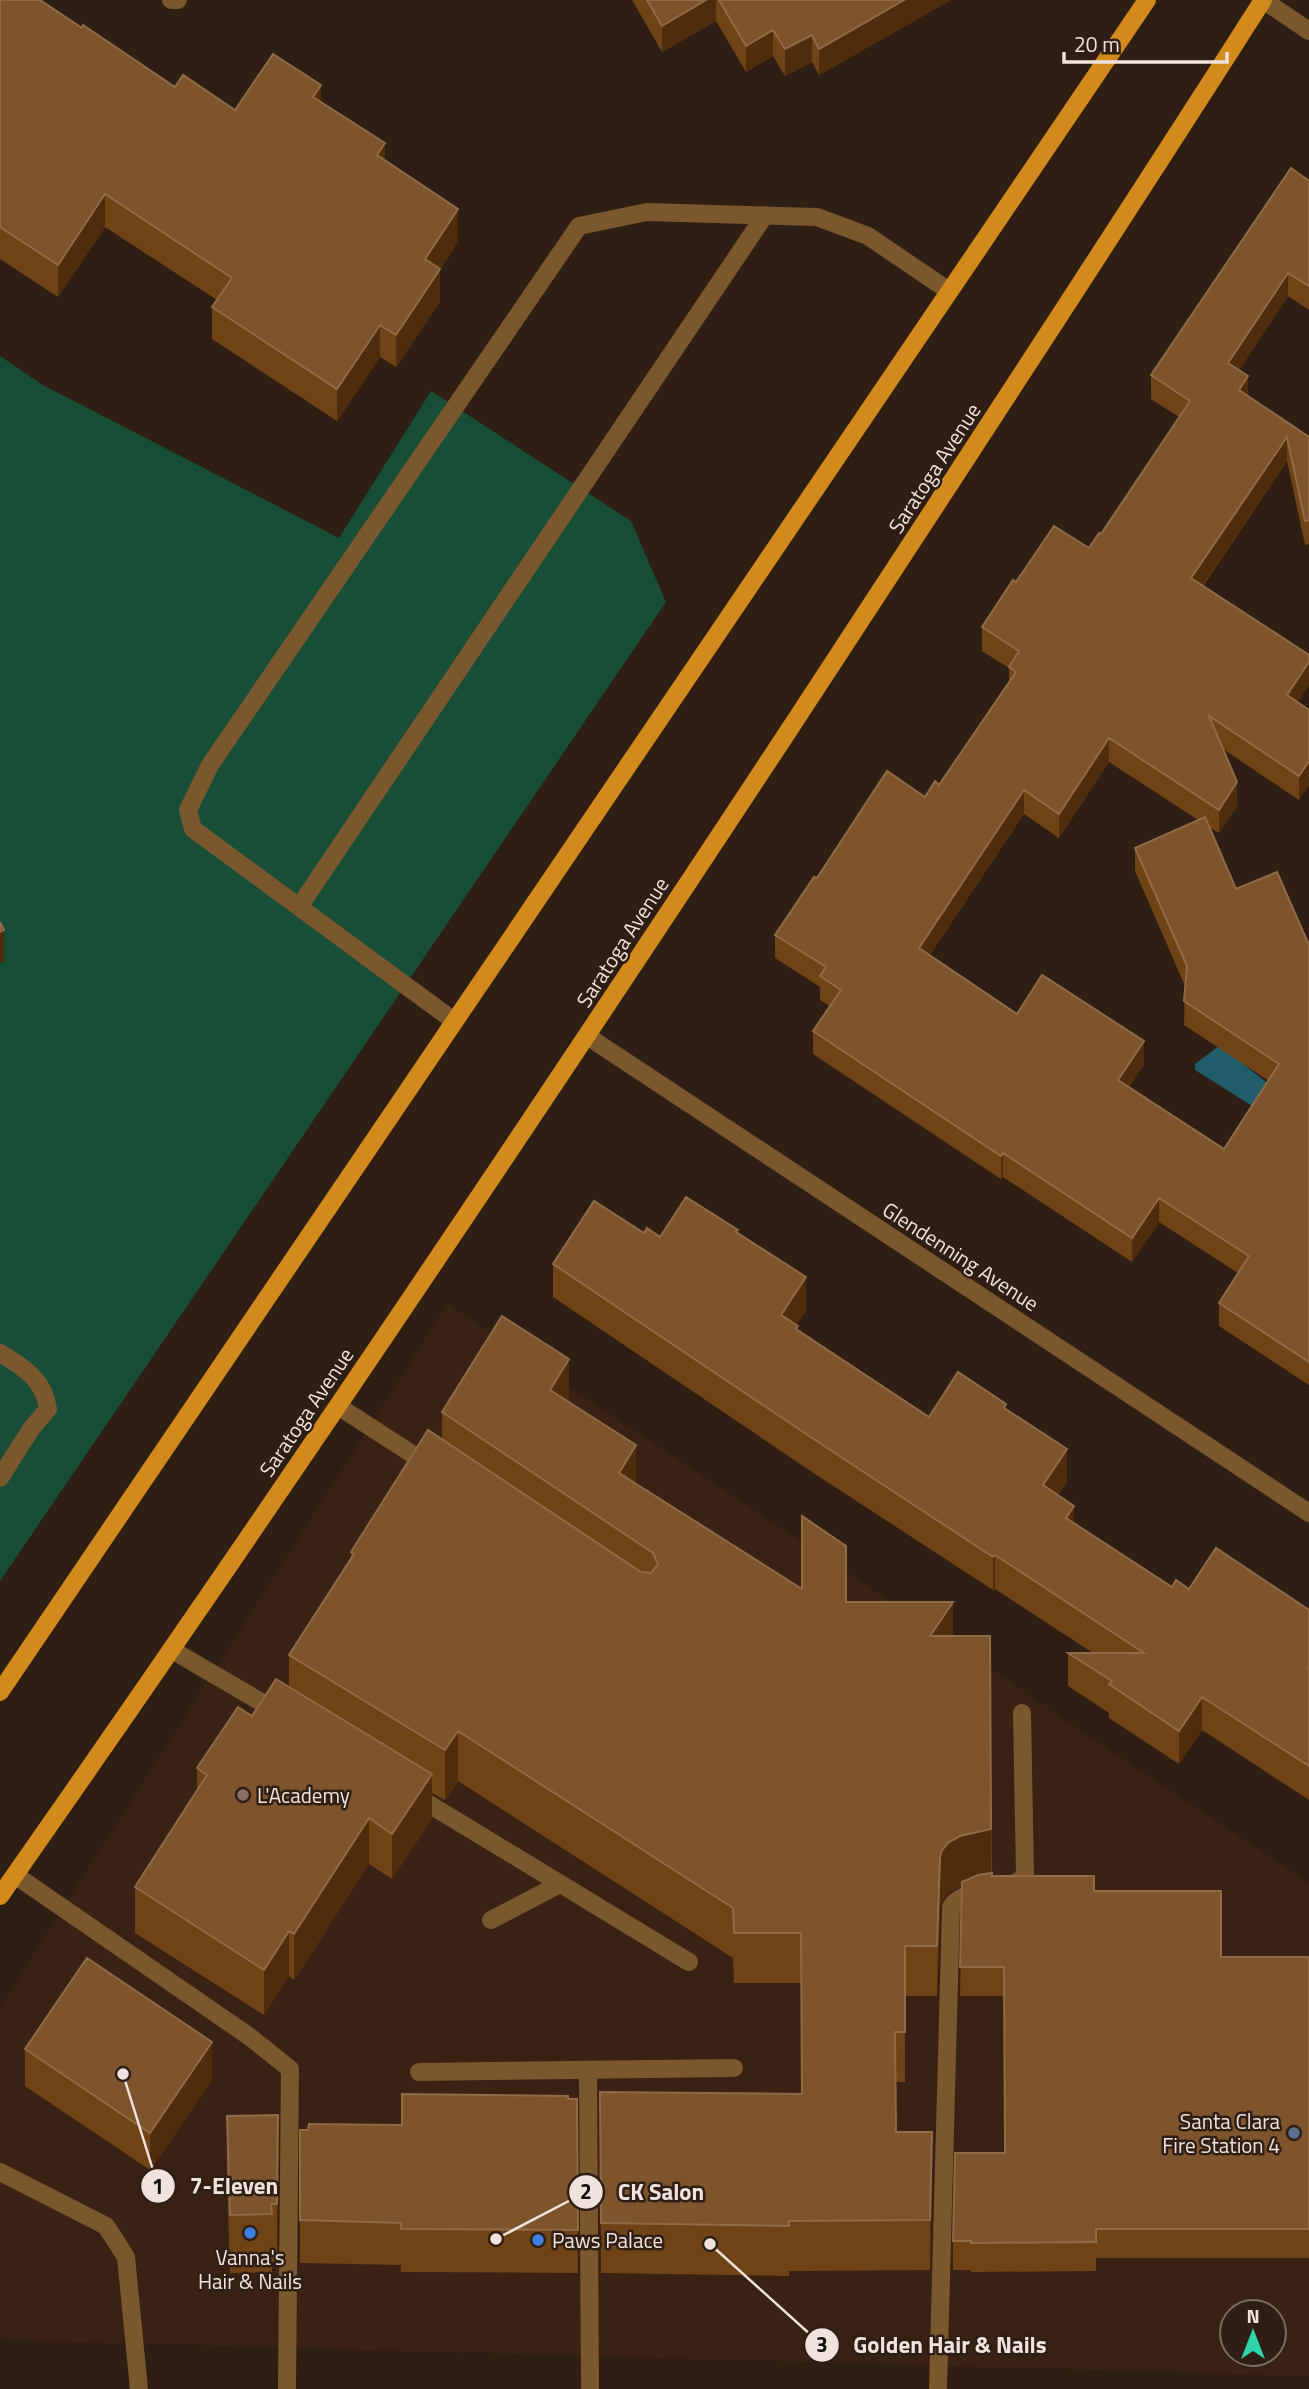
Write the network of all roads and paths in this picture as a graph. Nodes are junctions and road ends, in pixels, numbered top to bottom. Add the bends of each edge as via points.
1 (171, 0) edge
2 (178, 0) edge
3 (1147, 0) edge
4 (1263, 0) edge
5 (1309, 31) edge
6 (765, 215) junction
7 (948, 291) junction
8 (299, 907) junction
9 (454, 1021) junction
10 (587, 1036) junction
11 (0, 1353) edge
12 (338, 1406) junction
13 (0, 1478) edge
14 (447, 1478) edge
15 (1309, 1513) edge
16 (172, 1650) junction
17 (0, 1692) edge
18 (1022, 1713) dead end
19 (300, 1725) edge
20 (395, 1783) edge
21 (15, 1875) junction
22 (561, 1884) junction
23 (0, 1896) edge
24 (491, 1920) dead end
25 (689, 1962) dead end
26 (733, 2068) dead end
27 (588, 2070) junction
28 (419, 2072) dead end
29 (0, 2172) edge
30 (139, 2389) edge
31 (287, 2389) edge
32 (590, 2389) edge
33 (938, 2389) edge

1 - 2 street
3 - 7 main road
4 - 5 street
4 - 10 main road, Saratoga Avenue via 1090,272
6 - 7 street via 817,217 868,236
6 - 8 street
6 - 8 street via 647,212 579,226 210,765 188,810 193,830
7 - 9 main road
8 - 9 street
9 - 17 main road
10 - 12 main road, Saratoga Avenue
10 - 15 street, Glendenning Avenue
11 - 13 street via 34,1377 46,1393 48,1409
12 - 14 street
12 - 16 main road, Saratoga Avenue
16 - 19 street
16 - 21 main road, Saratoga Avenue
18 - 33 street via 1025,1875 1009,1888 962,1897 951,1907
20 - 22 street
21 - 23 main road, Saratoga Avenue
21 - 31 street via 290,2069
22 - 24 street
22 - 25 street
26 - 27 street
27 - 28 street
27 - 32 street
29 - 30 street via 106,2226 126,2258

